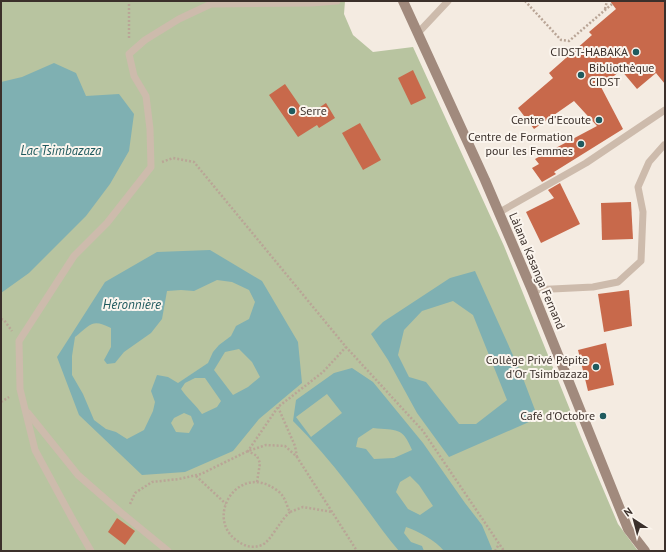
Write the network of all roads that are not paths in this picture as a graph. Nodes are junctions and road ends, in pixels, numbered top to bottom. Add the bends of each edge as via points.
1 (337, 1) edge
2 (403, 1) edge
3 (448, 1) edge
4 (418, 33) junction
5 (665, 110) edge
6 (664, 145) edge
7 (498, 213) junction
8 (532, 290) junction
9 (25, 410) junction
10 (91, 551) edge
11 (168, 551) edge
12 (645, 551) edge

1 - 9 lane via 211,4 151,36 129,54 134,76 146,96 151,167 107,223 74,256 19,341 20,389
2 - 4 street, Làlana Kasanga Fernand
3 - 4 lane
4 - 7 street, Làlana Kasanga Fernand
5 - 7 lane via 586,163
6 - 8 lane via 649,162 638,187 643,212 641,261 618,282 593,287
7 - 8 street, Làlana Kasanga Fernand
8 - 12 street, Làlana Kasanga Fernand via 628,529
9 - 10 lane via 35,450
9 - 11 lane via 78,475

